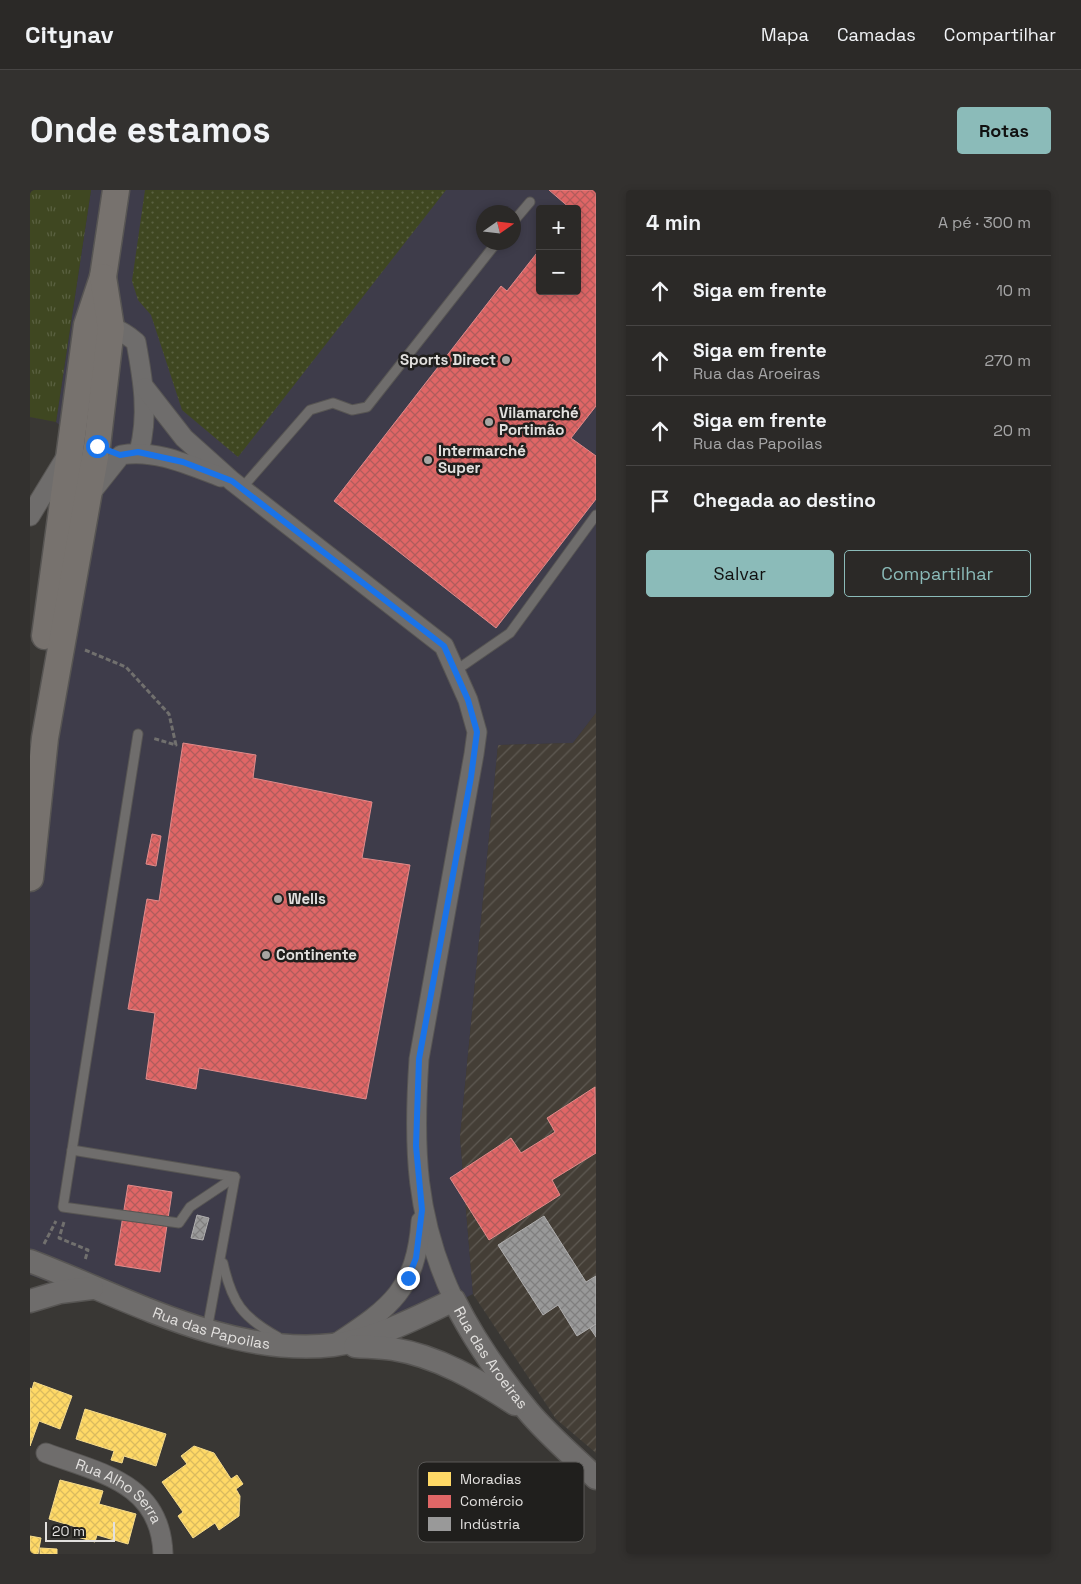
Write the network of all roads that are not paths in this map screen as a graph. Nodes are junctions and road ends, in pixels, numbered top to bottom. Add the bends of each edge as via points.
1 (116, 190) edge
2 (530, 202) dead end
3 (521, 213) edge
4 (491, 250) edge
5 (103, 277) junction
6 (111, 328) junction
7 (86, 336) junction
8 (145, 388) junction
9 (101, 444) junction
10 (237, 484) junction
11 (596, 515) edge
12 (30, 516) edge
13 (455, 671) junction
14 (138, 734) road end
15 (30, 749) edge
16 (30, 878) edge
17 (72, 1150) junction
18 (234, 1177) junction
19 (422, 1210) junction
20 (222, 1258) junction
21 (33, 1262) edge
22 (86, 1285) junction
23 (454, 1300) junction
24 (30, 1301) edge
25 (208, 1331) junction
26 (335, 1344) junction
27 (293, 1346) junction
28 (529, 1412) junction
29 (559, 1442) junction
30 (46, 1453) dead end
31 (574, 1462) edge
32 (580, 1462) edge
33 (584, 1466) edge
34 (584, 1476) edge
35 (596, 1478) edge
36 (596, 1493) edge
37 (164, 1554) edge

1 - 5 main road
2 - 3 lane
4 - 10 lane via 367,407 352,410 333,403 310,410
5 - 6 main road
5 - 7 main road
6 - 7 street
6 - 8 street via 136,342
6 - 9 main road
7 - 9 main road
8 - 9 street via 145,430
8 - 10 street, Rua das Aroeiras via 184,438
9 - 10 street, Rua das Aroeiras via 183,462
9 - 12 street
9 - 15 main road
9 - 16 main road via 44,738
10 - 13 street, Rua das Aroeiras via 444,646
11 - 13 lane via 510,633
13 - 19 street, Rua das Aroeiras via 477,732 419,1059 416,1146
14 - 17 lane
17 - 18 lane
17 - 18 lane via 65,1208 179,1223 190,1207
18 - 20 lane
19 - 23 street, Rua das Aroeiras via 431,1246
19 - 26 street via 416,1258 395,1299 381,1313
20 - 25 lane
20 - 27 lane via 229,1288 241,1309 254,1324
21 - 22 street, Rua das Papoilas
22 - 24 street, Rua das Papoilas
22 - 25 street, Rua das Papoilas
23 - 26 street, Rua das Papoilas via 398,1327
23 - 28 street, Rua das Aroeiras via 493,1367
25 - 27 street, Rua das Papoilas
26 - 27 street, Rua das Papoilas
26 - 28 street, Rua das Papoilas via 394,1349 435,1361 466,1374
28 - 29 street, Rua das Aroeiras
29 - 31 street, Rua das Aroeiras
29 - 32 street, Rua das Aroeiras
30 - 37 street, Rua Alho Serra via 122,1481 143,1498 158,1526
33 - 35 street, Rua das Aroeiras
34 - 36 street, Rua das Aroeiras

